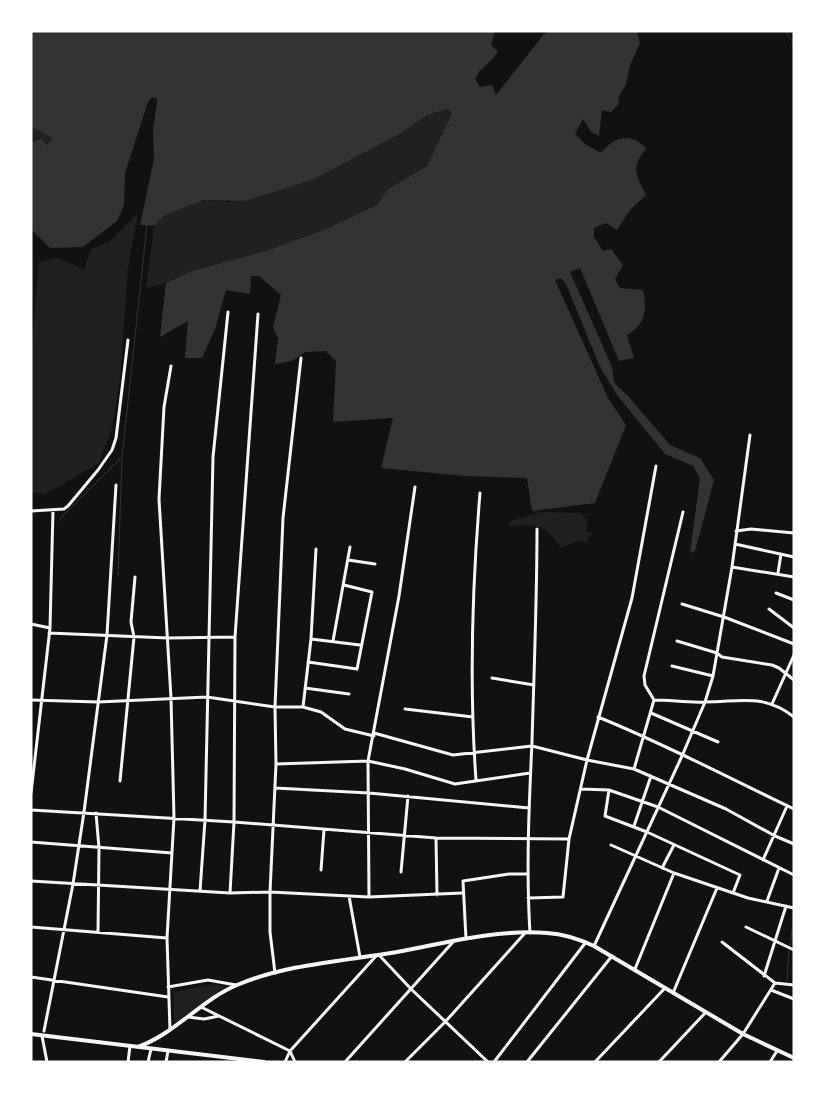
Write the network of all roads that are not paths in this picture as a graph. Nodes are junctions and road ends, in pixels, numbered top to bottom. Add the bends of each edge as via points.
1 (228, 312) dead end
2 (258, 314) dead end
3 (128, 340) dead end
4 (301, 358) dead end
5 (171, 366) dead end
6 (750, 435) dead end
7 (656, 466) dead end
8 (116, 485) dead end
9 (415, 487) dead end
10 (480, 494) dead end
11 (53, 510) junction
12 (31, 511) edge
13 (683, 512) dead end
14 (537, 529) dead end
15 (736, 531) junction
16 (794, 533) edge
17 (735, 544) junction
18 (350, 547) dead end
19 (316, 549) dead end
20 (781, 554) junction
21 (794, 557) edge
22 (348, 560) junction
23 (375, 564) dead end
24 (732, 567) junction
25 (778, 574) junction
26 (135, 577) dead end
27 (794, 577) edge
28 (344, 585) junction
29 (776, 593) dead end
30 (794, 600) edge
31 (682, 604) dead end
32 (769, 610) dead end
33 (724, 617) junction
34 (31, 624) edge
35 (50, 628) junction
36 (794, 628) edge
37 (50, 633) junction
38 (107, 635) junction
39 (208, 636) junction
40 (134, 637) junction
41 (235, 637) junction
42 (168, 638) junction
43 (311, 639) junction
44 (333, 641) junction
45 (677, 641) dead end
46 (794, 644) edge
47 (360, 645) junction
48 (717, 653) junction
49 (794, 655) edge
50 (308, 662) junction
51 (672, 666) dead end
52 (786, 674) junction
53 (713, 676) junction
54 (492, 678) dead end
55 (794, 680) edge
56 (534, 685) junction
57 (305, 688) junction
58 (349, 694) dead end
59 (171, 698) junction
60 (207, 698) junction
61 (31, 700) edge
62 (654, 700) junction
63 (42, 701) junction
64 (127, 701) junction
65 (98, 702) junction
66 (235, 702) junction
67 (705, 702) junction
68 (772, 704) junction
69 (274, 707) junction
70 (304, 707) junction
71 (405, 709) dead end
72 (651, 713) junction
73 (473, 717) junction
74 (598, 717) junction
75 (794, 717) edge
76 (692, 732) junction
77 (374, 735) junction
78 (643, 736) junction
79 (718, 742) dead end
80 (532, 746) junction
81 (474, 754) junction
82 (682, 756) junction
83 (587, 760) junction
84 (368, 761) junction
85 (276, 764) junction
86 (634, 768) junction
87 (530, 773) junction
88 (651, 776) junction
89 (476, 780) junction
90 (120, 781) dead end
91 (669, 784) junction
92 (275, 788) junction
93 (581, 789) junction
94 (609, 790) junction
95 (31, 793) edge
96 (369, 793) junction
97 (408, 796) junction
98 (642, 803) junction
99 (788, 806) junction
100 (658, 807) junction
101 (529, 808) junction
102 (794, 809) edge
103 (31, 810) edge
104 (84, 812) junction
105 (96, 813) junction
106 (174, 818) junction
107 (206, 820) junction
108 (234, 822) junction
109 (274, 825) junction
110 (634, 826) junction
111 (324, 830) junction
112 (647, 832) junction
113 (369, 834) junction
114 (404, 836) junction
115 (775, 836) junction
116 (436, 838) junction
117 (529, 839) junction
118 (569, 839) junction
119 (31, 842) edge
120 (794, 844) edge
121 (611, 845) dead end
122 (674, 845) junction
123 (78, 846) junction
124 (99, 848) junction
125 (172, 853) junction
126 (636, 856) junction
127 (763, 860) junction
128 (662, 868) junction
129 (779, 868) junction
130 (321, 870) dead end
131 (401, 872) dead end
132 (674, 873) junction
133 (528, 874) junction
134 (794, 875) edge
135 (31, 882) edge
136 (73, 884) junction
137 (99, 886) junction
138 (717, 888) junction
139 (169, 890) junction
140 (200, 891) junction
141 (270, 892) junction
142 (230, 893) junction
143 (462, 893) junction
144 (733, 893) junction
145 (437, 895) junction
146 (349, 896) junction
147 (369, 897) junction
148 (528, 898) junction
149 (767, 901) junction
150 (786, 906) junction
151 (794, 908) edge
152 (31, 927) edge
153 (746, 927) dead end
154 (62, 930) junction
155 (98, 932) junction
156 (525, 933) junction
157 (530, 933) junction
158 (167, 938) junction
159 (466, 940) junction
160 (453, 942) junction
161 (586, 942) junction
162 (722, 942) dead end
163 (776, 942) junction
164 (594, 946) junction
165 (792, 949) edge
166 (377, 955) junction
167 (612, 956) junction
168 (360, 957) junction
169 (635, 969) junction
170 (274, 973) junction
171 (764, 976) junction
172 (31, 977) edge
173 (54, 980) junction
174 (775, 983) junction
175 (236, 985) junction
176 (794, 985) edge
177 (168, 987) junction
178 (665, 988) junction
179 (410, 989) junction
180 (771, 990) junction
181 (674, 992) junction
182 (168, 997) junction
183 (794, 999) edge
184 (201, 1007) junction
185 (706, 1012) junction
186 (219, 1016) junction
187 (188, 1017) junction
188 (446, 1021) junction
189 (170, 1030) junction
190 (43, 1033) junction
191 (31, 1034) edge
192 (743, 1034) junction
193 (130, 1046) junction
194 (138, 1047) junction
195 (151, 1049) junction
196 (290, 1050) junction
197 (168, 1051) junction
198 (777, 1051) junction
199 (794, 1058) edge
200 (47, 1062) edge
201 (128, 1062) edge
202 (148, 1062) edge
203 (166, 1062) edge
204 (264, 1062) edge
205 (285, 1062) edge
206 (295, 1062) edge
207 (345, 1062) edge
208 (405, 1062) edge
209 (488, 1062) edge
210 (494, 1062) edge
211 (527, 1062) edge
212 (595, 1062) edge
213 (659, 1062) edge
214 (719, 1062) edge
215 (770, 1062) edge

1 - 39 street via 214,457
2 - 41 street
3 - 11 street via 112,450 68,506
4 - 69 street via 283,518
5 - 42 street via 164,407 159,499
6 - 15 street
7 - 74 street via 632,598
8 - 38 street
9 - 77 street
10 - 73 street via 474,566
11 - 12 street
11 - 35 street
13 - 62 street via 644,681
14 - 56 street
15 - 16 street via 760,529
15 - 17 street
17 - 20 street
17 - 24 street
18 - 22 street
19 - 43 street
20 - 21 street
20 - 25 street
22 - 23 street
22 - 28 street
24 - 25 street
24 - 33 street
25 - 27 street
26 - 40 street via 131,622
28 - 44 street
28 - 47 street via 372,592
29 - 30 street
31 - 33 street
32 - 36 street
33 - 46 street
33 - 48 street
34 - 35 street
35 - 37 street
37 - 38 street
37 - 63 street
38 - 40 street
38 - 65 street
39 - 41 street
39 - 42 street
39 - 60 street
40 - 42 street
40 - 64 street
41 - 66 street
42 - 59 street
43 - 44 street
43 - 50 street
44 - 47 street
45 - 48 street
47 - 50 street via 357,669
48 - 52 street via 722,657 780,668
48 - 53 street
49 - 52 street
50 - 57 street
51 - 53 street
52 - 55 street
52 - 68 street
53 - 67 street
54 - 56 street
56 - 80 street
57 - 58 street
57 - 70 street
59 - 60 street
59 - 64 street
59 - 106 street
60 - 66 street
60 - 107 street
61 - 63 street
62 - 67 street
62 - 72 street
63 - 65 street
63 - 95 street
64 - 65 street
64 - 90 street
65 - 104 street
66 - 69 street
66 - 108 street
67 - 68 street via 756,699
67 - 76 street
68 - 75 street
69 - 70 street
69 - 85 street
70 - 77 street via 321,712 344,729
71 - 73 street
72 - 76 street
72 - 78 street
73 - 81 street
74 - 78 street
74 - 83 street
76 - 79 street
76 - 82 street
77 - 81 street via 453,755
77 - 84 street
78 - 82 street
78 - 86 street
80 - 81 street
80 - 83 street
80 - 87 street
81 - 89 street
82 - 91 street
82 - 99 street
83 - 86 street
83 - 93 street
84 - 85 street
84 - 89 street via 405,768 455,784
84 - 96 street
85 - 92 street
86 - 88 street
87 - 89 street
87 - 101 street
88 - 91 street
88 - 98 street
91 - 100 street
91 - 115 street via 726,809
92 - 96 street
92 - 109 street
93 - 94 street
93 - 118 street
94 - 98 street
94 - 110 street via 605,816
96 - 97 street
96 - 113 street
97 - 101 street
97 - 114 street
98 - 100 street
98 - 110 street
99 - 102 street
99 - 115 street
100 - 112 street
100 - 127 street
101 - 117 street
103 - 104 street
104 - 105 street
104 - 123 street
105 - 106 street
105 - 124 street
106 - 107 street
106 - 125 street
107 - 108 street
107 - 140 street
108 - 109 street
108 - 142 street
109 - 111 street
109 - 141 street
110 - 112 street
111 - 113 street
111 - 130 street
112 - 122 street
112 - 126 street
113 - 114 street
113 - 147 street
114 - 116 street
114 - 131 street
115 - 120 street
115 - 127 street
116 - 117 street
116 - 145 street
117 - 118 street
117 - 133 street
118 - 148 street via 563,897
119 - 123 street
121 - 126 street
122 - 128 street
122 - 144 street via 740,875
123 - 124 street
123 - 136 street
124 - 125 street
124 - 137 street
125 - 139 street
126 - 128 street
126 - 164 street
127 - 129 street
128 - 132 street
129 - 134 street
129 - 149 street
132 - 138 street
132 - 169 street
133 - 143 street via 464,880
133 - 148 street
135 - 136 street
136 - 137 street
136 - 154 street
137 - 139 street
137 - 155 street
138 - 144 street
138 - 181 street
139 - 140 street
139 - 158 street
140 - 142 street
141 - 142 street
141 - 146 street
141 - 170 street
143 - 145 street
143 - 159 street
144 - 149 street
145 - 147 street
146 - 147 street
146 - 168 street
148 - 157 street
149 - 150 street
150 - 151 street
150 - 163 street
152 - 154 street
153 - 163 street
154 - 155 street
154 - 173 street
155 - 158 street
156 - 157 street
156 - 159 street
156 - 188 street
157 - 161 street via 561,935
158 - 177 street
159 - 160 street
160 - 166 street
160 - 179 street
161 - 164 street
161 - 210 street
162 - 171 street
163 - 165 street
163 - 171 street
164 - 167 street
166 - 168 street
166 - 179 street
166 - 196 street
167 - 169 street
167 - 211 street
168 - 170 street
169 - 178 street
170 - 175 street
171 - 174 street
172 - 173 street
173 - 182 street
173 - 190 street
174 - 176 street
174 - 180 street
175 - 177 street via 208,980
175 - 184 street
177 - 182 street
178 - 181 street
178 - 212 street
179 - 188 street
179 - 207 street
180 - 183 street
180 - 192 street
181 - 185 street
182 - 189 street
184 - 186 street
184 - 187 street
185 - 192 street
185 - 213 street
186 - 187 street via 204,1019
186 - 196 street
187 - 189 street
188 - 208 street
188 - 209 street
189 - 194 street
190 - 191 street
190 - 193 street
190 - 200 street
192 - 198 street
192 - 214 street
193 - 194 street
193 - 201 street
194 - 195 street
195 - 197 street
195 - 202 street
196 - 205 street
196 - 206 street
197 - 203 street
197 - 204 street
198 - 199 street
198 - 215 street

